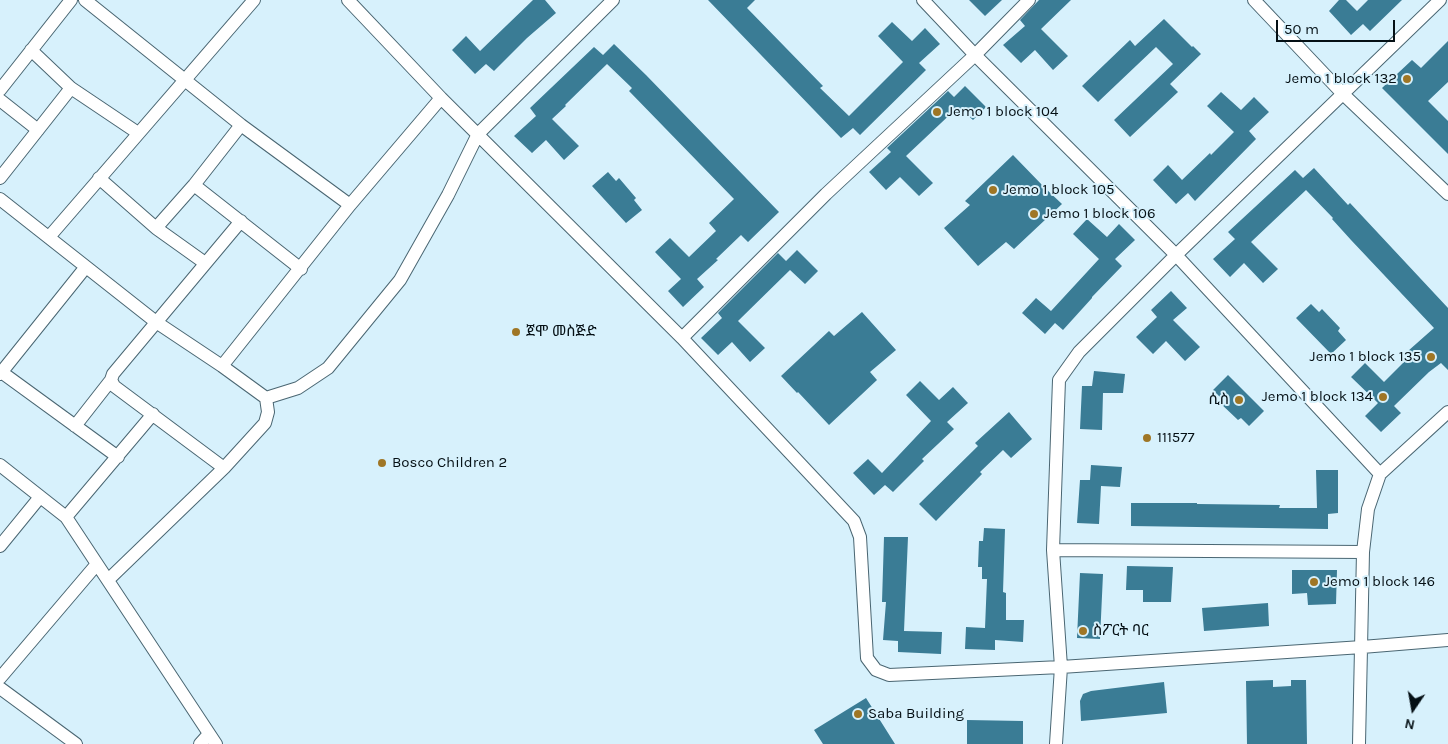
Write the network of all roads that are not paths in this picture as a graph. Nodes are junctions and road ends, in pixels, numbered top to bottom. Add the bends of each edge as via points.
1 (71, 0) edge
2 (85, 0) edge
3 (254, 0) edge
4 (348, 0) edge
5 (613, 0) edge
6 (924, 0) edge
7 (1029, 0) edge
8 (1254, 0) edge
9 (1440, 0) edge
10 (31, 50) junction
11 (974, 55) junction
12 (183, 80) junction
13 (71, 88) junction
14 (0, 90) edge
15 (1343, 94) junction
16 (441, 98) junction
17 (0, 100) edge
18 (241, 125) junction
19 (38, 130) junction
20 (138, 133) junction
21 (478, 134) junction
22 (0, 178) edge
23 (99, 178) junction
24 (194, 184) junction
25 (1448, 194) edge
26 (0, 199) edge
27 (350, 205) junction
28 (241, 221) junction
29 (156, 228) junction
30 (49, 237) junction
31 (1176, 255) junction
32 (205, 263) junction
33 (86, 268) junction
34 (301, 269) junction
35 (156, 322) junction
36 (682, 338) junction
37 (222, 366) junction
38 (1, 372) edge
39 (111, 380) junction
40 (266, 398) junction
41 (1448, 412) edge
42 (153, 414) junction
43 (75, 426) junction
44 (118, 457) junction
45 (0, 465) edge
46 (224, 468) junction
47 (1380, 474) junction
48 (40, 497) junction
49 (66, 517) junction
50 (0, 546) edge
51 (1053, 550) junction
52 (1363, 552) junction
53 (97, 564) junction
54 (108, 580) junction
55 (1448, 640) edge
56 (1362, 647) junction
57 (1060, 667) junction
58 (0, 678) edge
59 (0, 688) edge
60 (213, 739) edge
61 (76, 744) edge
62 (200, 744) edge
63 (1056, 744) edge
64 (1358, 744) edge

1 - 10 street
2 - 12 street
3 - 12 street
4 - 16 street
5 - 21 street
6 - 11 street
7 - 11 street
8 - 15 street
9 - 15 street
10 - 13 street
10 - 14 street
11 - 31 street
11 - 36 street via 826,194
12 - 18 street
12 - 20 street
13 - 19 street
13 - 20 street
15 - 25 street
15 - 31 street
16 - 21 street
16 - 27 street
17 - 19 street
18 - 24 street
18 - 27 street
19 - 22 street
20 - 23 street
21 - 36 street
21 - 40 street via 400,280 328,368 298,388
23 - 29 street
23 - 30 street
24 - 28 street
24 - 29 street
26 - 30 street
27 - 34 street
28 - 32 street
28 - 34 street
29 - 32 street
30 - 33 street
31 - 47 street
31 - 51 street via 1079,352 1059,380
32 - 35 street
33 - 35 street
33 - 38 street
34 - 37 street
35 - 37 street
35 - 39 street
36 - 57 street via 854,521 860,537 867,658 876,670 889,675
37 - 40 street
38 - 43 street
39 - 42 street via 114,386
39 - 43 street
40 - 46 street via 268,412 265,423
41 - 47 street
42 - 44 street
42 - 46 street
43 - 44 street
44 - 49 street
45 - 48 street
46 - 54 street
47 - 52 street via 1368,509
48 - 49 street
48 - 50 street
49 - 53 street
51 - 52 street
51 - 57 street
52 - 56 street
53 - 54 street
53 - 58 street
54 - 60 street
55 - 56 street
56 - 57 street
56 - 64 street
57 - 63 street
59 - 61 street
60 - 62 street

